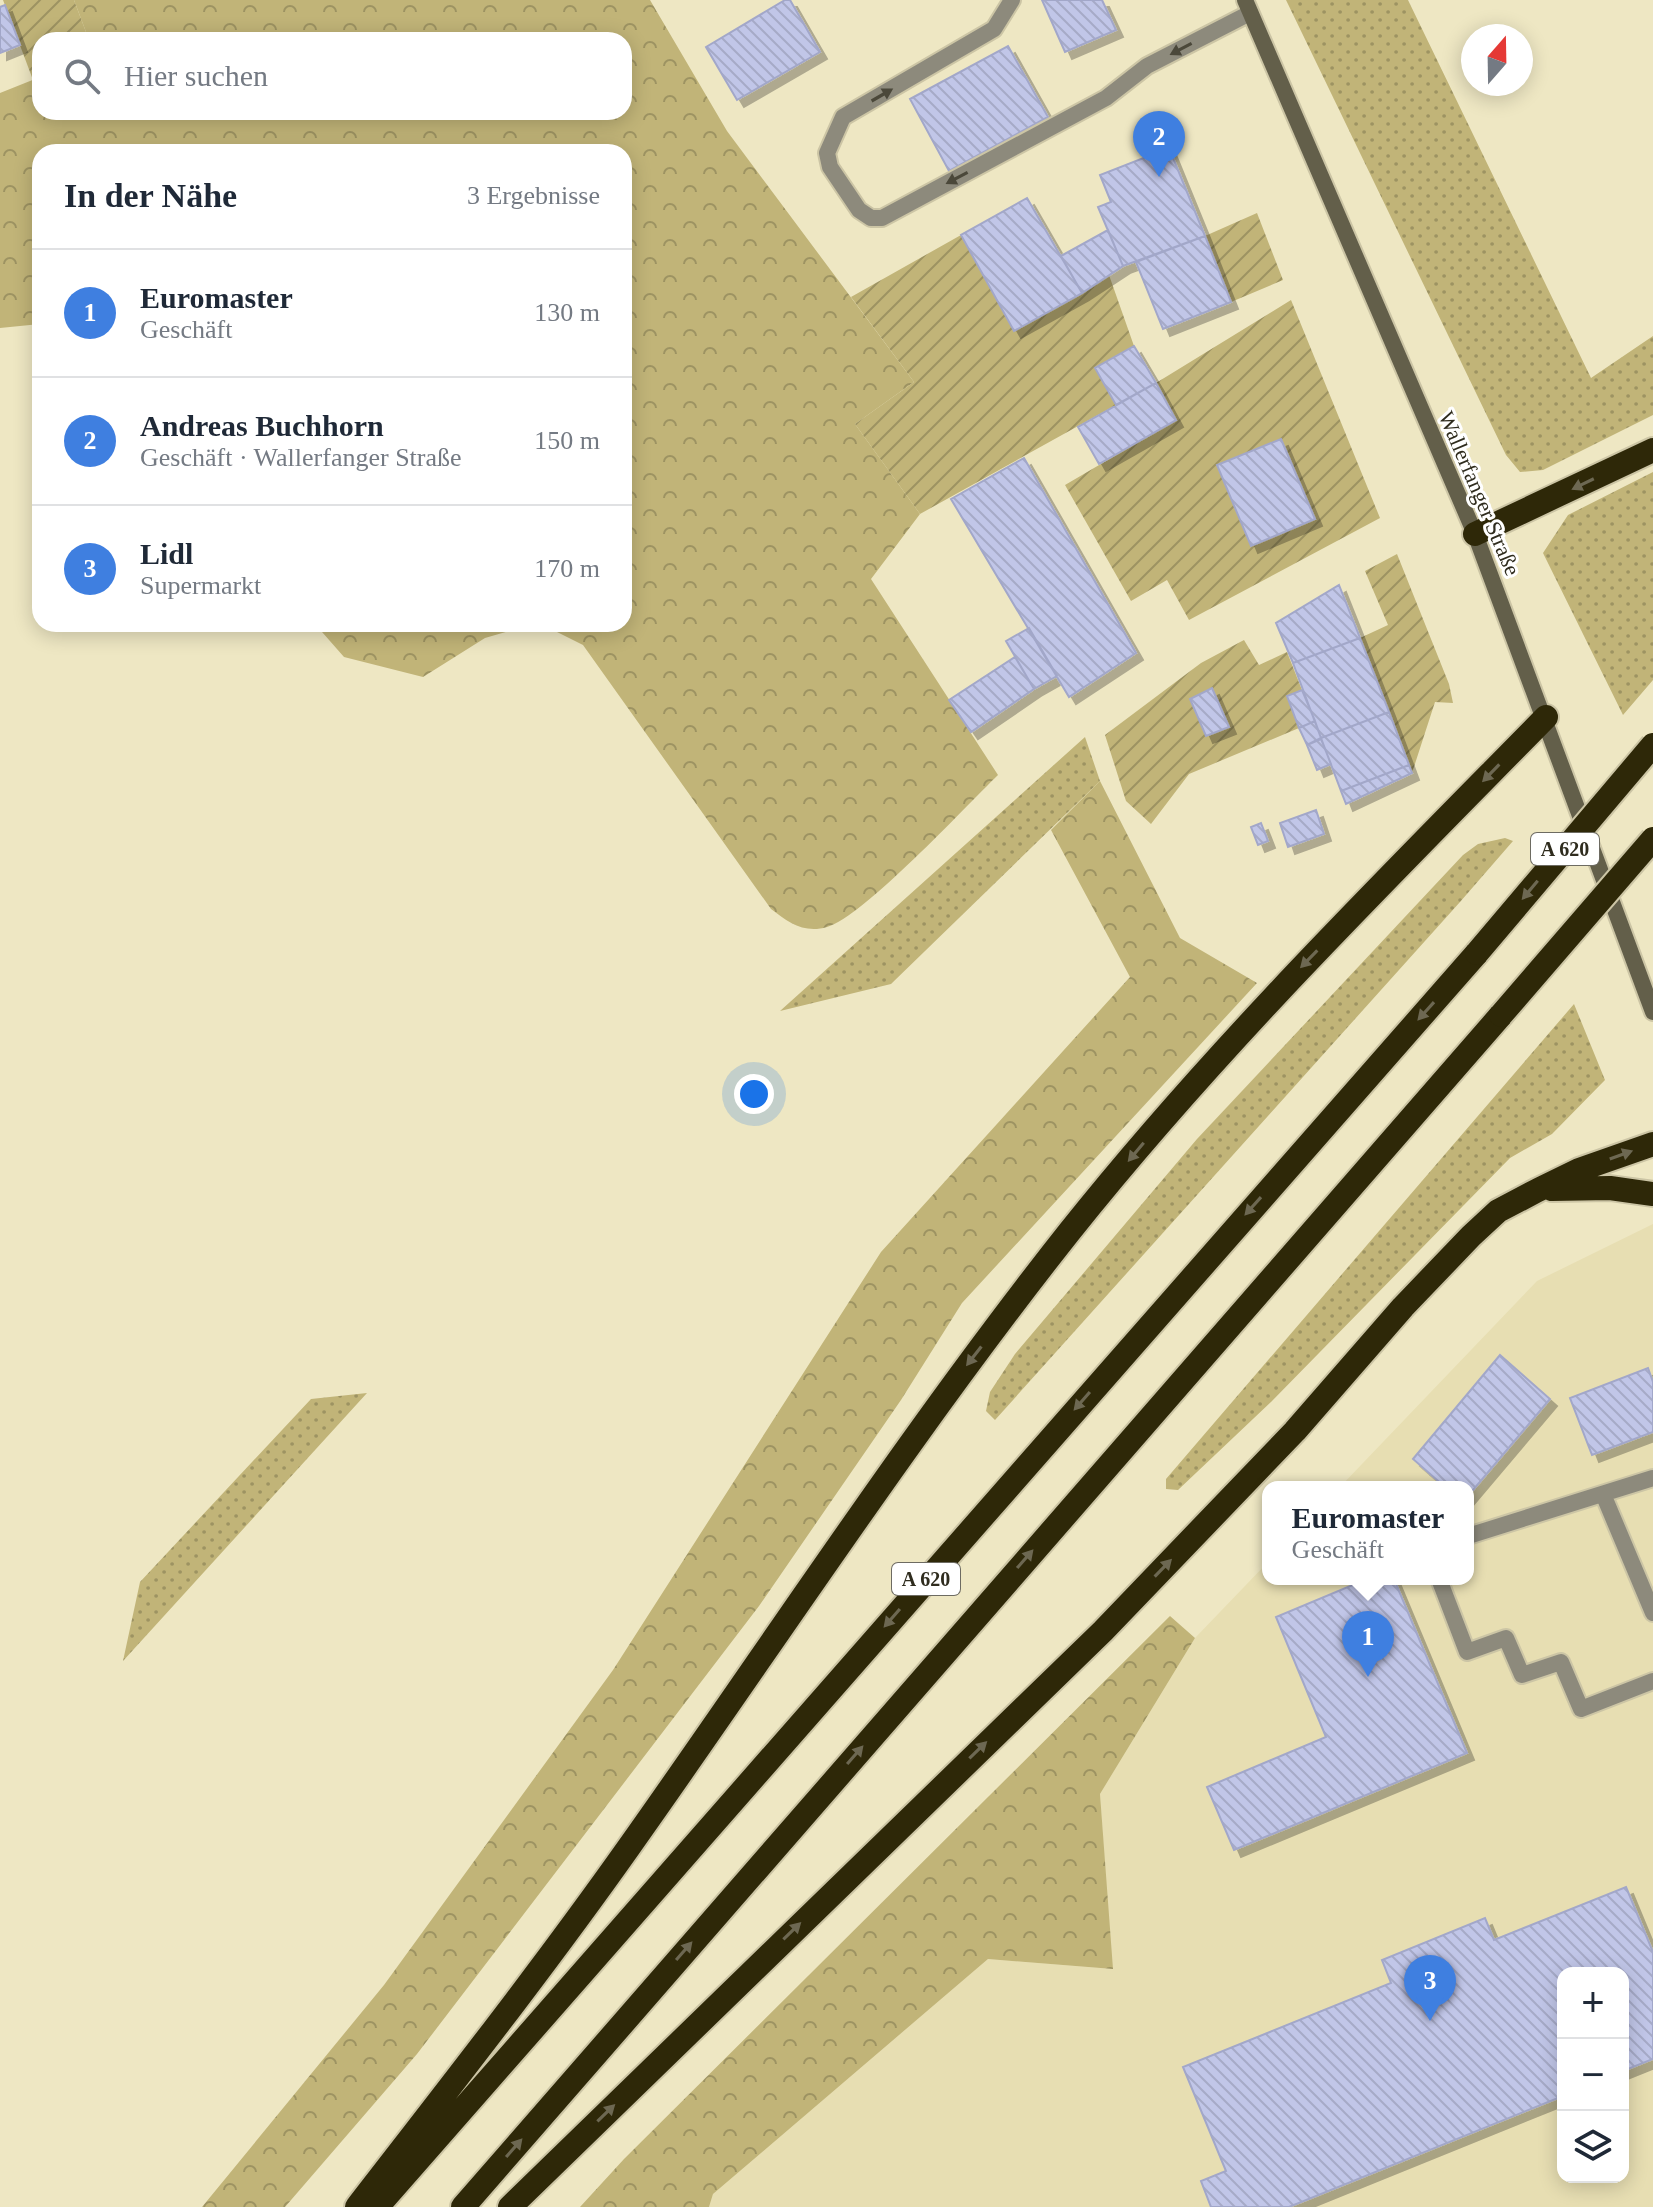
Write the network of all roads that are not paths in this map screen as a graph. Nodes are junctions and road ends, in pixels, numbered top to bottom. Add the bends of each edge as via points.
1 (1012, 0) edge
2 (1248, 6) edge
3 (1653, 450) edge
4 (1475, 534) junction
5 (1546, 717) junction
6 (1653, 745) edge
7 (1653, 839) edge
8 (1653, 1012) edge
9 (1653, 1144) edge
10 (1538, 1190) junction
11 (1653, 1194) edge
12 (1653, 1478) edge
13 (1603, 1494) junction
14 (1474, 1534) edge
15 (1441, 1585) edge
16 (1653, 1613) edge
17 (1653, 1681) edge
18 (357, 2207) edge
19 (377, 2207) edge
20 (463, 2207) edge
21 (510, 2207) edge

2 -> 1 lane via 1147,66 1106,98 882,218 859,210 830,167 827,153 843,117 994,29
2 - 4 main road, Wallerfanger Straße
3 -> 4 highway
4 - 5 main road, Wallerfanger Straße
5 - 8 main road, Wallerfanger Straße
5 -> 18 highway via 1296,972 1071,1230 894,1465 554,1950
6 -> 19 highway, A 620, bridge via 1477,953
20 -> 7 highway, A 620, bridge
10 -> 9 highway
10 - 11 highway via 1577,1187
21 -> 10 highway via 1103,1631 1295,1431 1471,1236 1498,1211
12 - 13 lane
13 - 14 lane
13 - 16 lane
15 - 17 lane via 1467,1652 1506,1638 1522,1675 1561,1662 1581,1709

